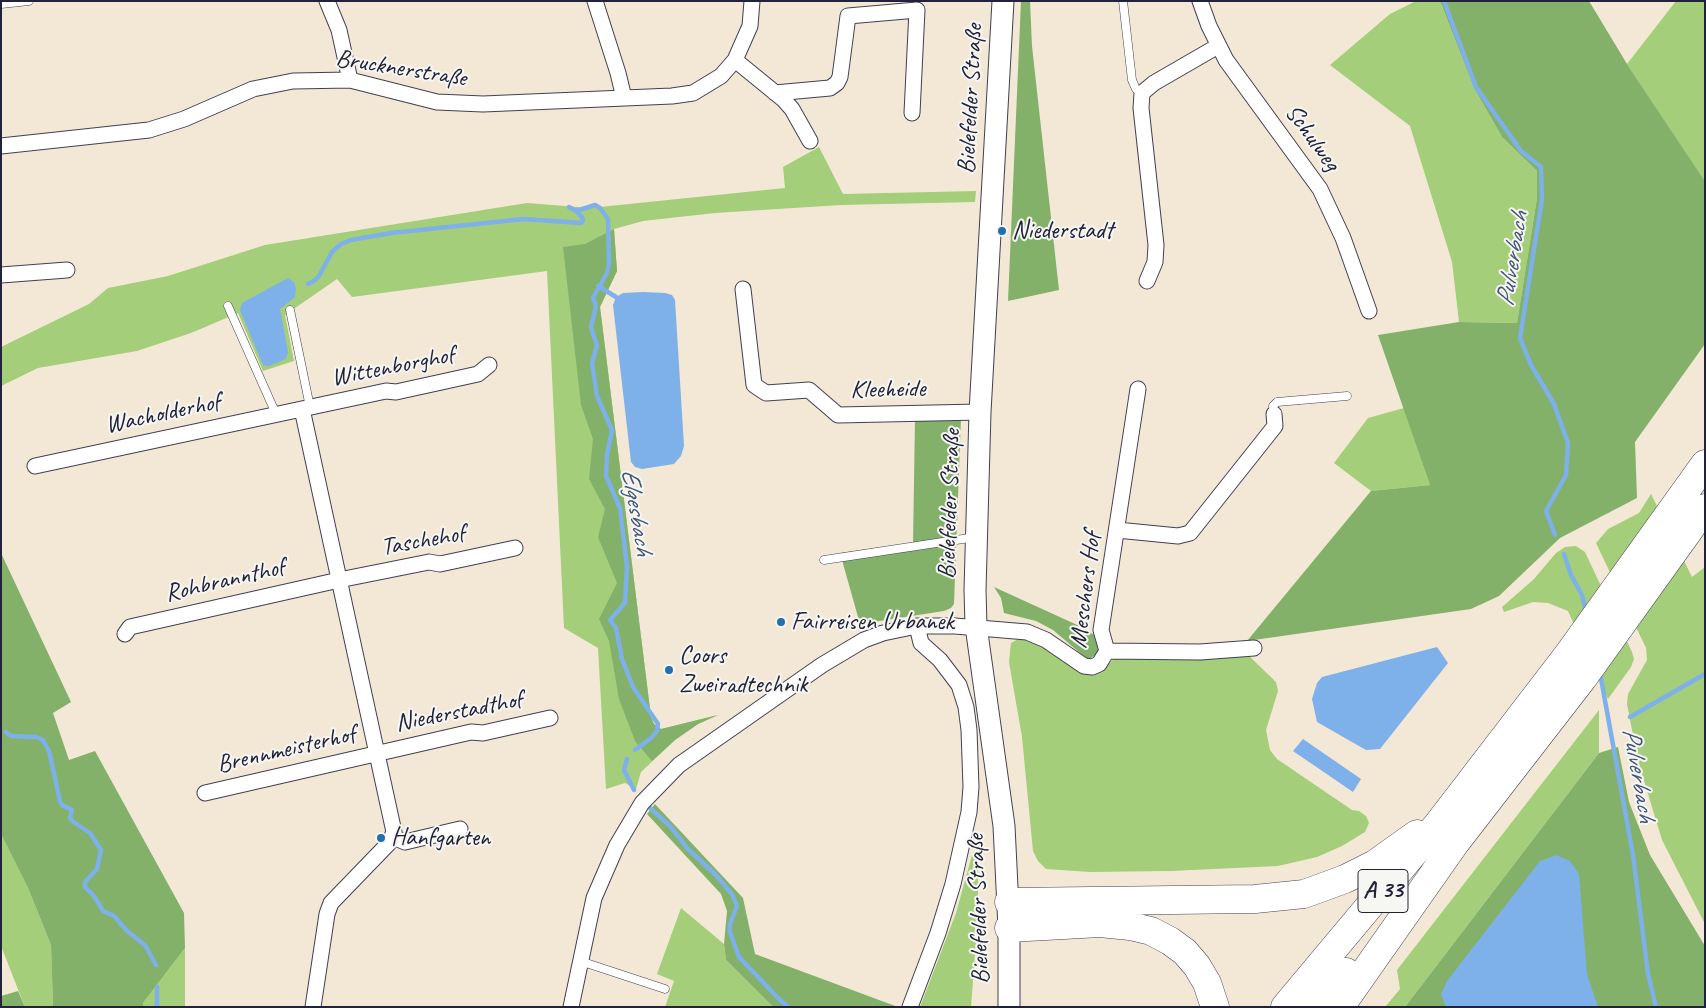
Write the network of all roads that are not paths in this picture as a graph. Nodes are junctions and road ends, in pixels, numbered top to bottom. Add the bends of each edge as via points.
1 (29, 1) edge
2 (327, 1) edge
3 (595, 1) edge
4 (752, 1) edge
5 (1003, 1) edge
6 (1123, 1) edge
7 (1200, 1) edge
8 (1, 4) edge
9 (1218, 46) junction
10 (735, 60) junction
11 (350, 80) junction
12 (776, 92) junction
13 (1142, 93) junction
14 (624, 98) junction
15 (912, 113) dead end
16 (810, 140) dead end
17 (1, 146) edge
18 (67, 270) dead end
19 (1, 275) edge
20 (1147, 281) dead end
21 (743, 289) dead end
22 (228, 306) dead end
23 (290, 310) dead end
24 (1369, 311) dead end
25 (489, 365) dead end
26 (1138, 389) dead end
27 (1347, 396) dead end
28 (306, 408) junction
29 (980, 412) junction
30 (276, 414) junction
31 (1274, 414) joint
32 (1705, 464) edge
33 (35, 466) dead end
34 (1705, 508) edge
35 (1117, 530) junction
36 (976, 538) junction
37 (515, 548) dead end
38 (824, 560) dead end
39 (339, 580) junction
40 (917, 626) junction
41 (976, 626) junction
42 (125, 634) dead end
43 (1254, 648) dead end
44 (1107, 651) junction
45 (550, 718) dead end
46 (378, 753) junction
47 (1477, 772) junction
48 (205, 793) dead end
49 (460, 829) dead end
50 (393, 837) junction
51 (1456, 842) junction
52 (1009, 915) junction
53 (580, 961) junction
54 (665, 989) dead end
55 (311, 1006) edge
56 (571, 1007) edge
57 (910, 1007) edge
58 (1008, 1007) edge
59 (1215, 1007) edge
60 (1285, 1007) edge
61 (1316, 1007) edge
62 (1340, 1007) edge

1 - 8 lane
2 - 11 street via 340,30
3 - 14 street
4 - 10 street, Brucknerstraße via 750,26
5 - 29 main road, Bielefelder Straße
6 - 13 lane via 1132,80
7 - 9 street, Schulweg
9 - 13 street via 1154,82
9 - 24 street, Schulweg via 1320,189 1343,238
10 - 12 street
10 - 14 street, Brucknerstraße via 721,76 693,93
11 - 14 street, Brucknerstraße via 437,102 483,104
11 - 17 street, Brucknerstraße via 293,81 253,90 149,130
12 - 15 street via 830,88 837,83 848,16 917,10
12 - 16 street via 792,109
13 - 20 street via 1156,245 1155,262
18 - 19 street
21 - 29 street, Kleeheide via 754,385 766,393 809,390 838,415
22 - 30 lane
23 - 28 lane
25 - 28 street, Wittenborghof via 478,374
26 - 35 street, Meschers Hof
27 - 31 lane via 1277,402
28 - 30 street, Wacholderhof
28 - 39 street
29 - 36 main road, Bielefelder Straße
30 - 33 street, Wacholderhof
31 - 35 street via 1275,426 1190,533 1178,536
32 - 47 highway, A 33 via 1570,652
34 - 51 highway, A 33 via 1583,678
35 - 44 street, Meschers Hof via 1101,630
36 - 38 lane
36 - 41 main road, Bielefelder Straße
37 - 39 street, Taschehof
39 - 42 street, Rohbrannthof via 130,627
39 - 46 street
40 - 41 street
40 - 53 street via 883,633 849,648 697,751 659,783 635,814 604,872 587,921
40 - 57 street, Bielefelder Straße via 921,643 940,660 959,685 969,730 971,787 965,835 953,884
41 - 44 street, Meschers Hof via 1037,636 1084,666 1099,664
41 - 52 main road, Bielefelder Straße via 1003,817
43 - 44 street via 1200,652
45 - 46 street, Niederstadthof
46 - 48 street, Brennmeisterhof
46 - 50 street
47 - 52 highway via 1404,845 1376,864 1304,894
47 - 60 highway, A 33 via 1420,846
49 - 50 street via 405,842
50 - 55 street via 330,903
51 - 61 highway, A 33
51 - 62 highway
52 - 58 main road, Bielefelder Straße
52 - 59 highway via 1130,926 1151,931 1185,952 1197,966 1207,982
53 - 54 lane
53 - 56 street

